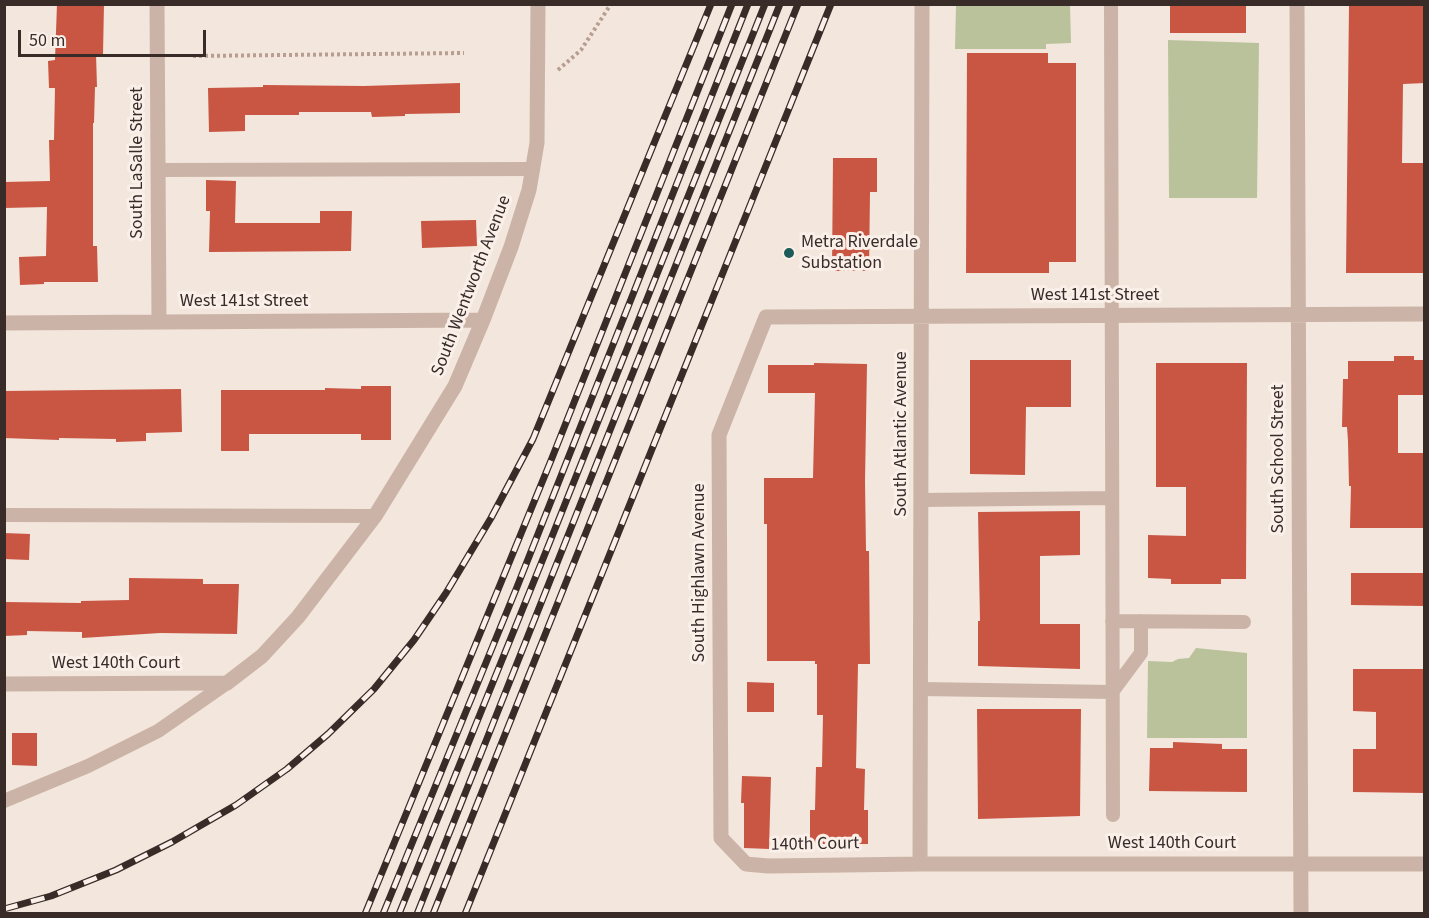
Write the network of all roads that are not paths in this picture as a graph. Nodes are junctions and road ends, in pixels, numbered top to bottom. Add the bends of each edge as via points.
1 (157, 4) edge
2 (538, 4) edge
3 (922, 4) edge
4 (1111, 4) edge
5 (1297, 4) edge
6 (533, 169) junction
7 (158, 170) junction
8 (1425, 314) edge
9 (1112, 315) junction
10 (1298, 315) junction
11 (921, 316) junction
12 (766, 317) joint
13 (483, 320) junction
14 (159, 322) junction
15 (4, 323) edge
16 (1112, 498) junction
17 (921, 500) junction
18 (4, 515) edge
19 (375, 516) junction
20 (1112, 621) junction
21 (1141, 621) junction
22 (1244, 622) dead end
23 (227, 683) junction
24 (4, 684) edge
25 (921, 689) junction
26 (1112, 692) junction
27 (4, 801) edge
28 (1113, 815) dead end
29 (721, 838) joint
30 (920, 864) junction
31 (1301, 864) junction
32 (1425, 864) edge
33 (1301, 914) edge

1 - 7 street, South LaSalle Street
2 - 6 street, South Wentworth Avenue via 537,143
3 - 11 street, South Atlantic Avenue
4 - 9 lane
5 - 10 street, South School Street
6 - 7 lane
6 - 13 street, South Wentworth Avenue via 515,236
7 - 14 street, South LaSalle Street
8 - 10 street, West 141st Street
9 - 10 street, West 141st Street
9 - 11 street, West 141st Street
9 - 16 lane
10 - 31 street, South School Street
11 - 12 street, West 141st Street
11 - 17 street, South Atlantic Avenue
12 - 29 street, South Highlawn Avenue via 719,435
13 - 14 street, West 141st Street
13 - 19 street, South Wentworth Avenue via 455,386
14 - 15 street, West 141st Street
16 - 17 lane
16 - 20 lane
17 - 25 street, South Atlantic Avenue
18 - 19 lane
19 - 23 street, South Wentworth Avenue via 298,617 262,656
20 - 21 lane
20 - 26 lane
21 - 22 lane
21 - 26 lane via 1141,653
23 - 24 street, West 140th Court
23 - 27 lane via 158,731
25 - 26 lane
25 - 30 street, South Atlantic Avenue
26 - 28 lane
29 - 30 street, 140th Court via 746,864
30 - 31 street, West 140th Court
31 - 32 street, West 140th Court
31 - 33 street, South School Street

